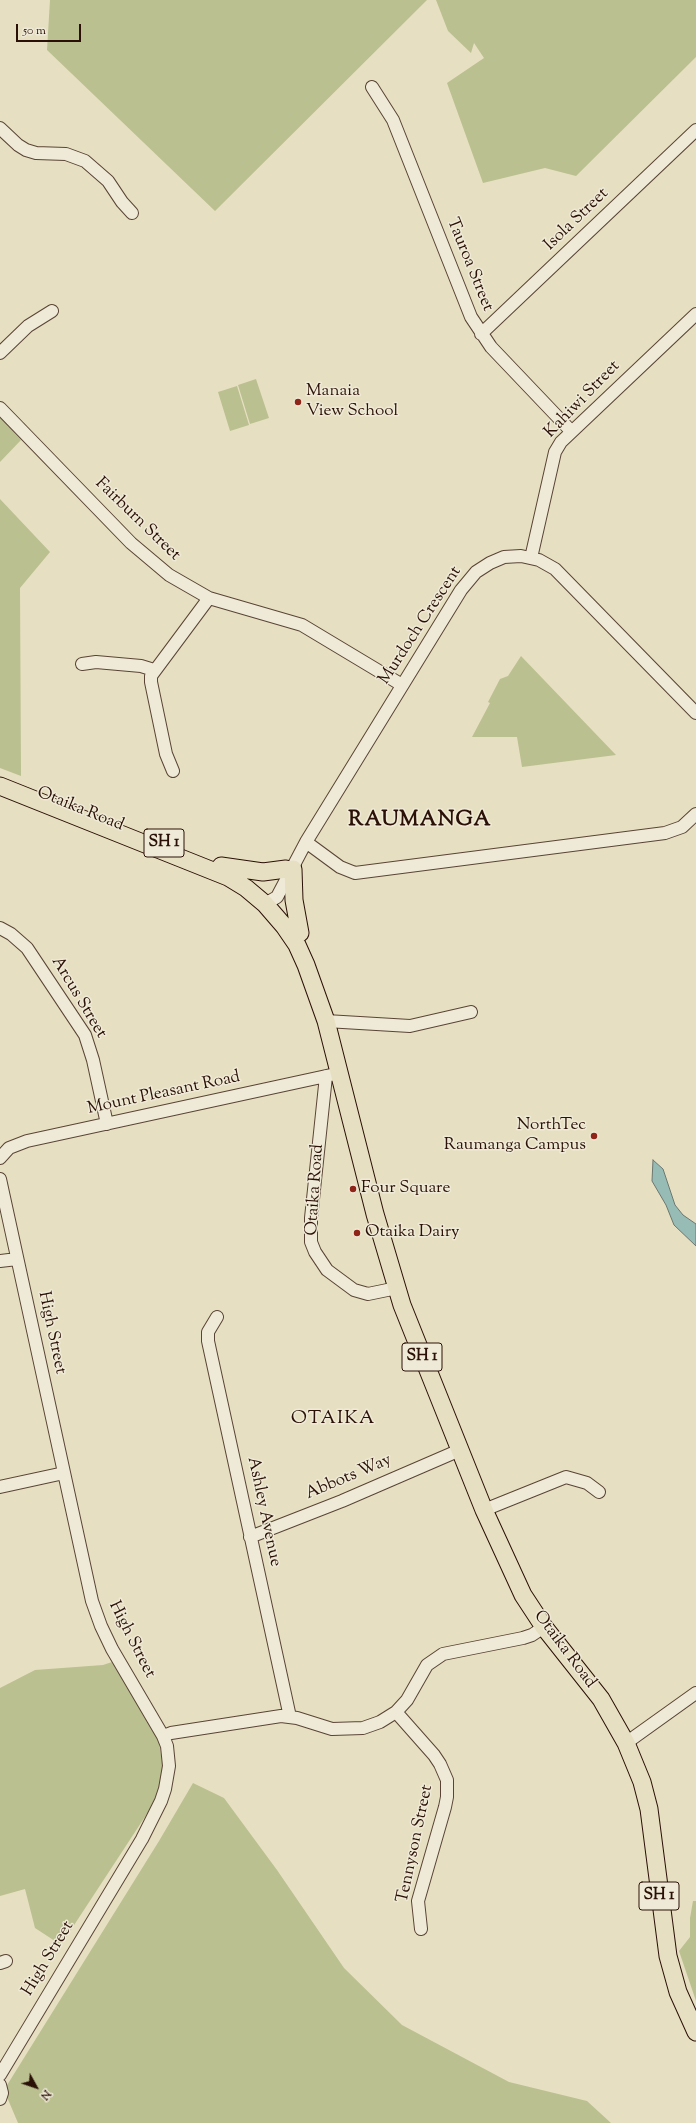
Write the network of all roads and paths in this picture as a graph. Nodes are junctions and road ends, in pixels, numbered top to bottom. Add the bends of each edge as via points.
1 (372, 86) dead end
2 (0, 128) edge
3 (696, 130) edge
4 (132, 214) dead end
5 (52, 311) dead end
6 (696, 314) edge
7 (481, 334) junction
8 (0, 353) edge
9 (0, 408) edge
10 (572, 431) junction
11 (531, 558) junction
12 (209, 598) junction
13 (82, 664) dead end
14 (154, 670) junction
15 (402, 685) junction
16 (696, 713) edge
17 (173, 771) dead end
18 (0, 778) edge
19 (0, 786) edge
20 (696, 814) edge
21 (306, 842) junction
22 (292, 865) junction
23 (221, 866) junction
24 (269, 900) junction
25 (0, 928) edge
26 (300, 933) junction
27 (471, 1012) dead end
28 (326, 1021) junction
29 (334, 1075) junction
30 (107, 1124) junction
31 (0, 1158) edge
32 (0, 1179) edge
33 (17, 1259) junction
34 (0, 1261) edge
35 (397, 1288) junction
36 (217, 1317) dead end
37 (460, 1450) junction
38 (64, 1473) junction
39 (0, 1487) edge
40 (599, 1492) dead end
41 (484, 1510) junction
42 (250, 1537) junction
43 (544, 1627) junction
44 (696, 1693) edge
45 (396, 1712) junction
46 (290, 1717) junction
47 (163, 1736) junction
48 (626, 1743) junction
49 (421, 1929) dead end
50 (694, 2027) edge
51 (0, 2075) edge
52 (0, 2085) edge
53 (0, 2099) edge

1 - 7 street, Tauroa Street via 393,120 471,317
2 - 4 street via 26,150 66,154 85,161 108,181
3 - 7 street, Isola Street
5 - 8 street via 28,326
6 - 10 street, Kahiwi Street
7 - 10 street, Tauroa Street
9 - 12 street, Fairburn Street via 150,560 185,586
10 - 11 street, Kahiwi Street via 555,452
11 - 15 street, Murdoch Crescent via 504,557 482,567 469,578
11 - 16 street, Murdoch Crescent via 548,564 568,580
12 - 14 street
12 - 15 street, Fairburn Street via 302,625
13 - 14 street via 96,662 141,666
14 - 17 street via 151,682 166,754
15 - 21 street, Murdoch Crescent
18 - 23 highway, Otaika Road / SH 1
19 - 24 highway, Otaika Road / SH 1 via 218,872
20 - 21 street via 682,827 665,834 355,873 340,867
21 - 22 street, Murdoch Crescent
22 - 23 highway via 263,872
22 - 24 street, Murdoch Crescent
22 - 26 highway via 294,900
23 - 24 highway, Otaika Road / SH 1 via 249,881
24 - 26 highway, Otaika Road / SH 1 via 287,915
24 - 28 highway, Otaika Road / SH 1 via 302,956
25 - 30 street, Arcus Street via 27,948 85,1035
26 - 28 highway, Otaika Road / SH 1 via 318,971 324,994
27 - 28 street via 410,1026
28 - 29 highway, Otaika Road / SH 1
29 - 30 street, Mount Pleasant Road
29 - 35 highway, Otaika Road / SH 1
29 - 35 street, Otaika Road via 311,1218 311,1242 327,1270 354,1290 368,1294
30 - 31 street, Mount Pleasant Road via 15,1145 4,1151
32 - 33 street, High Street
33 - 34 street
33 - 38 street, High Street
35 - 37 highway, Otaika Road / SH 1 via 408,1322
36 - 42 street, Ashley Avenue via 208,1332 208,1341
37 - 41 highway, Otaika Road / SH 1
37 - 42 street, Abbots Way
38 - 39 street
38 - 47 street, High Street via 96,1614 112,1649
40 - 41 street via 587,1483 566,1478
41 - 43 highway, Otaika Road / SH 1 via 511,1572
42 - 46 street, Ashley Avenue
43 - 45 street via 532,1635 443,1654 428,1665 407,1700
43 - 48 highway, Otaika Road / SH 1 via 601,1699
44 - 48 street
45 - 46 street via 371,1726 349,1730 332,1729
45 - 49 street, Tennyson Street via 434,1755 447,1780 447,1797 418,1902
46 - 47 street via 264,1718 171,1732
47 - 51 street, High Street via 168,1755 168,1777 153,1818
48 - 50 highway, Otaika Road / SH 1 via 642,1782 649,1809 668,1956 678,1992
52 - 53 street

